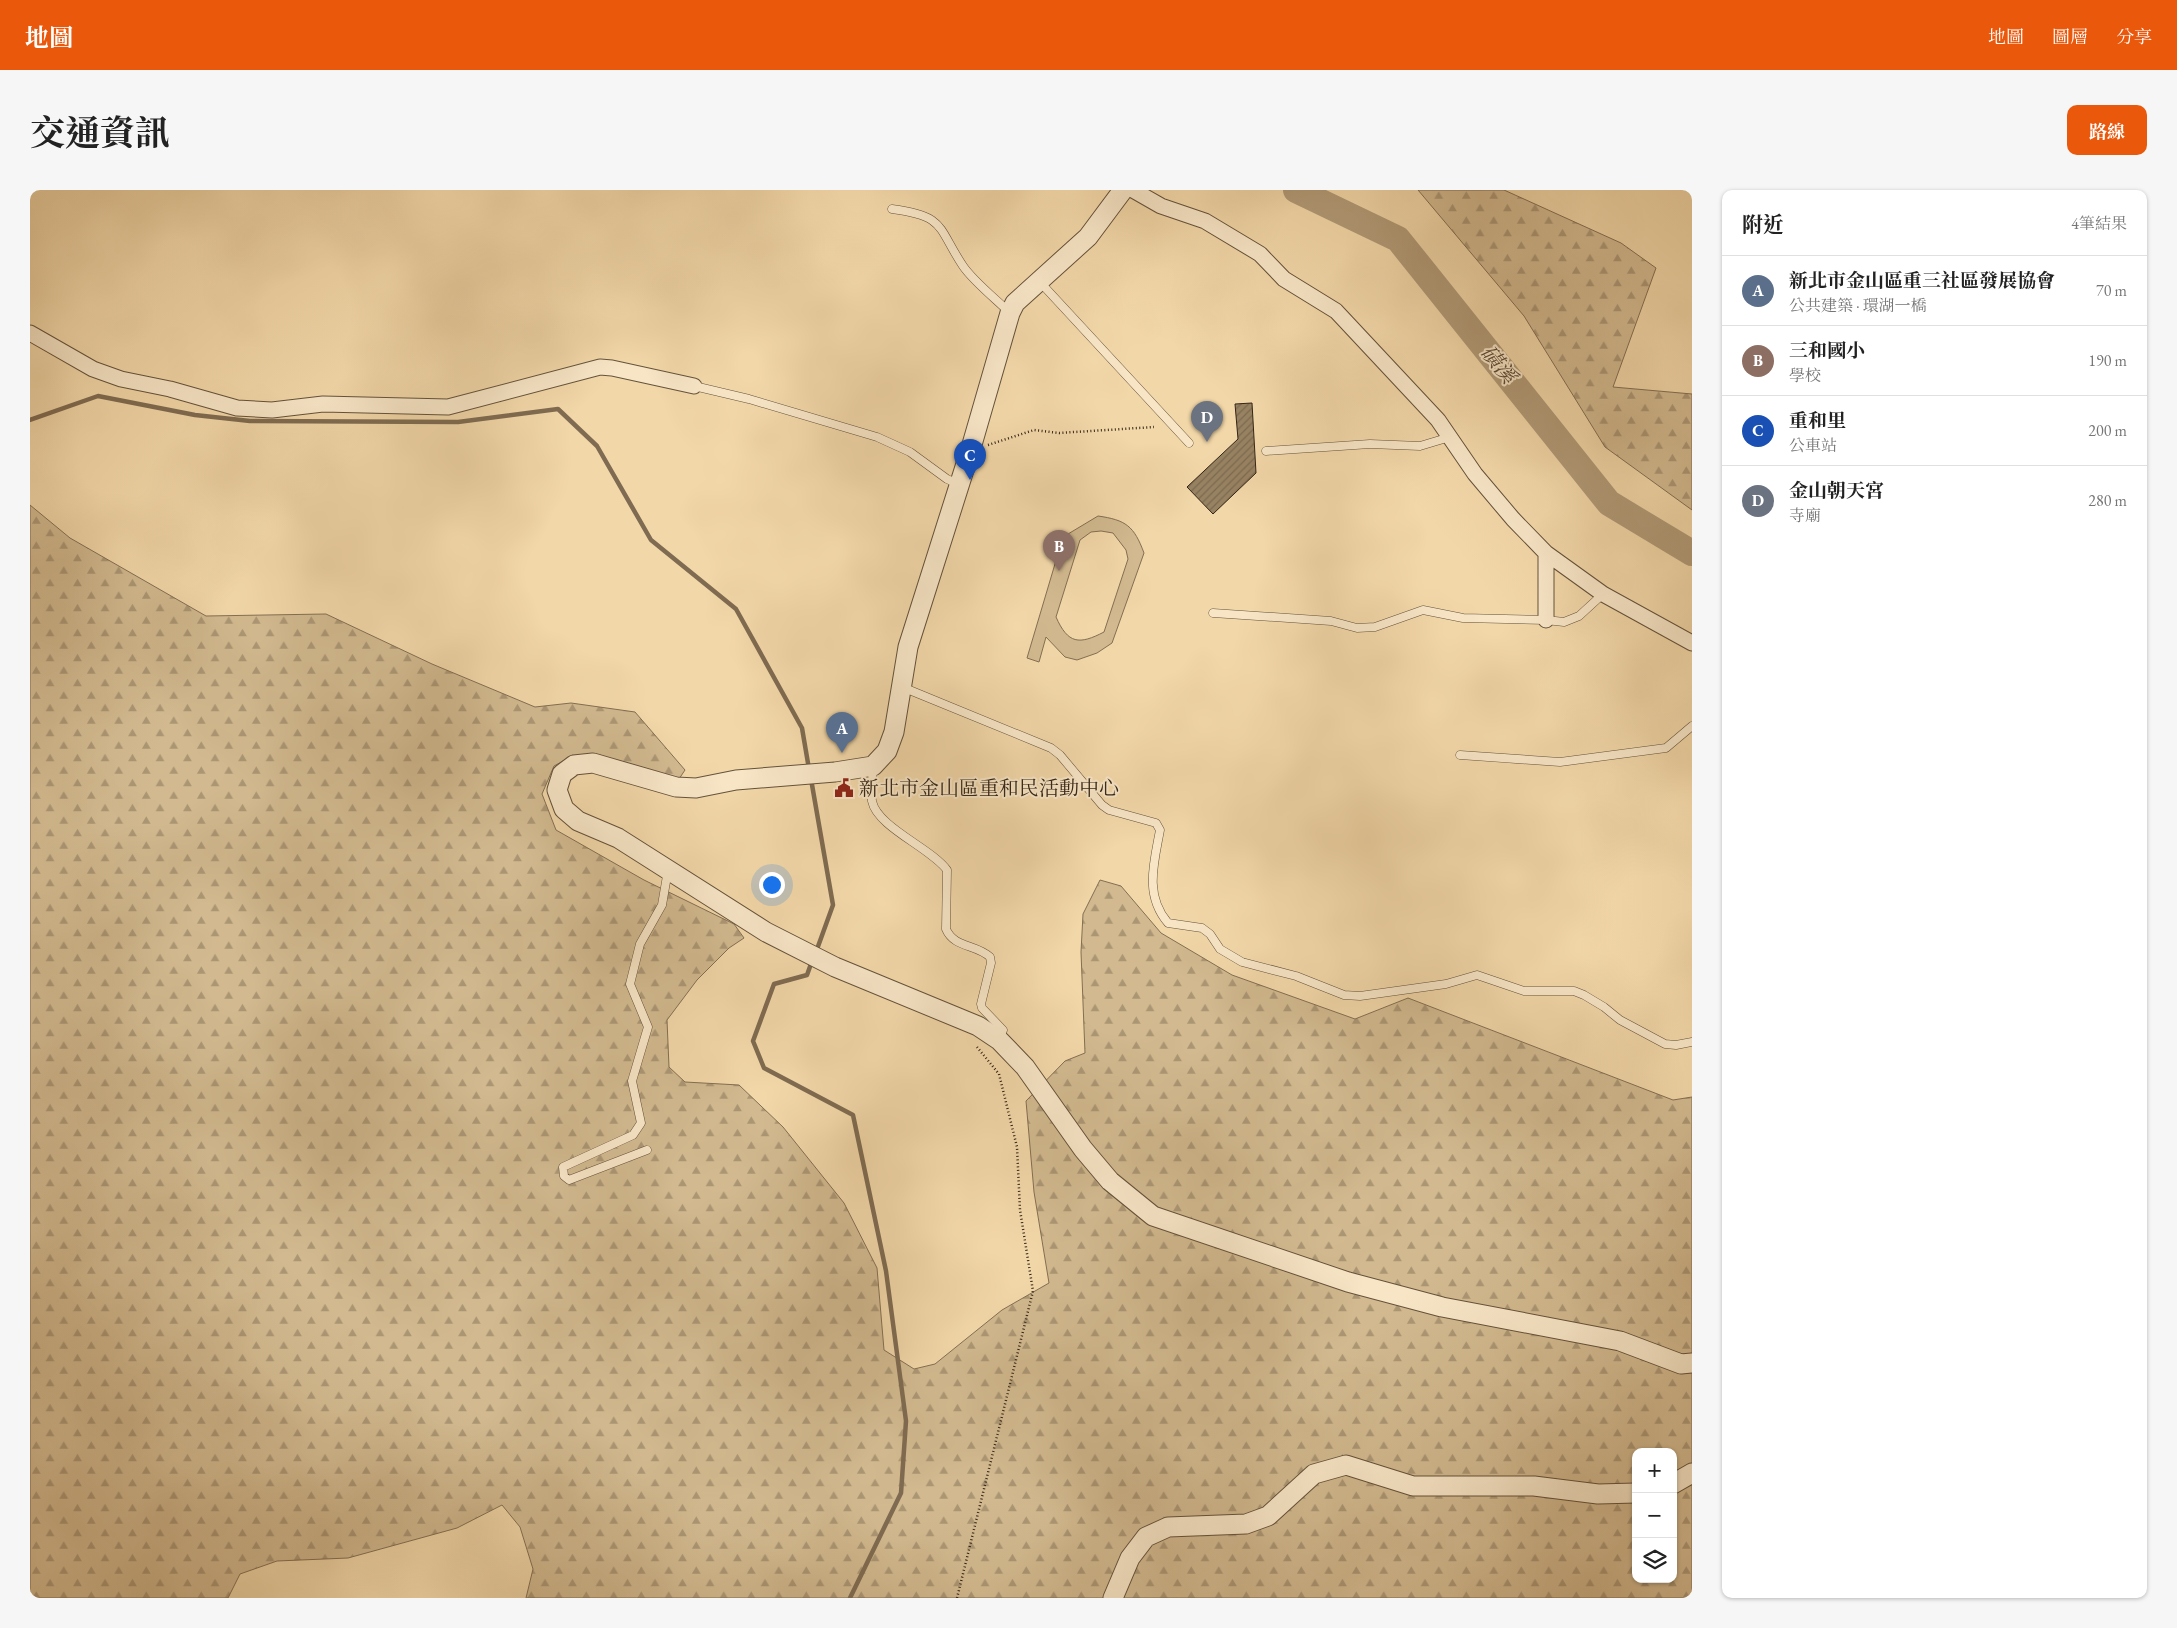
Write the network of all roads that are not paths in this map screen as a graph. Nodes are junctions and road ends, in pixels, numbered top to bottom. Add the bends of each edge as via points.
1 (1123, 190) edge
2 (1133, 190) edge
3 (892, 209) dead end
4 (1039, 281) junction
5 (1010, 313) junction
6 (30, 334) edge
7 (694, 386) joint
8 (1450, 437) junction
9 (1189, 443) dead end
10 (1266, 451) dead end
11 (958, 484) junction
12 (1546, 553) junction
13 (1602, 594) junction
14 (1213, 613) dead end
15 (1546, 620) junction
16 (1692, 643) edge
17 (902, 687) junction
18 (1692, 726) edge
19 (1460, 755) dead end
20 (873, 766) junction
21 (668, 869) junction
22 (999, 1040) junction
23 (1692, 1042) edge
24 (647, 1150) dead end
25 (1692, 1364) edge
26 (1692, 1473) edge
27 (1677, 1482) edge
28 (1632, 1493) edge
29 (1113, 1598) edge

1 - 4 street via 1088,237
2 - 8 street via 1162,206 1205,221 1260,254 1284,279 1336,311 1438,420
3 - 5 lane via 918,212 933,220 947,236 963,267
4 - 5 street via 1015,303
4 - 9 lane
5 - 11 street
6 - 7 street via 93,369 121,379 238,408 272,410 323,404 448,407 600,367
7 - 11 lane via 876,437 910,452
8 - 10 lane via 1420,446 1370,444
8 - 12 street via 1475,474
11 - 17 street via 908,647
12 - 13 street
12 - 15 street
13 - 15 lane via 1579,616 1564,622
13 - 16 street
14 - 15 lane via 1331,621 1357,628 1375,627 1423,610 1462,618
17 - 20 street via 894,732 887,751
17 - 23 lane via 1051,748 1109,810 1156,823 1160,830 1151,876 1160,914 1168,923 1202,928 1220,949 1242,962 1296,976 1344,995 1360,996 1446,984 1477,975 1524,990 1574,991 1665,1044
18 - 19 lane via 1666,748 1560,762
20 - 21 street via 736,780 696,788 676,787 593,762 574,765 562,774 557,790 564,809 578,821 618,838
20 - 22 lane via 872,801 877,812 947,870 948,934 954,941 990,958 981,1004 1003,1030
21 - 22 street via 766,932 835,967 978,1026
21 - 24 lane via 662,905 640,944 630,984 648,1027 632,1081 641,1123 633,1135 563,1167 564,1176 569,1180
22 - 25 street via 1025,1067 1110,1181 1153,1216 1348,1282 1442,1307 1620,1341 1681,1364
26 - 27 street
28 - 29 street via 1598,1494 1534,1486 1413,1486 1346,1465 1314,1474 1268,1516 1246,1524 1168,1528 1146,1536 1130,1558

